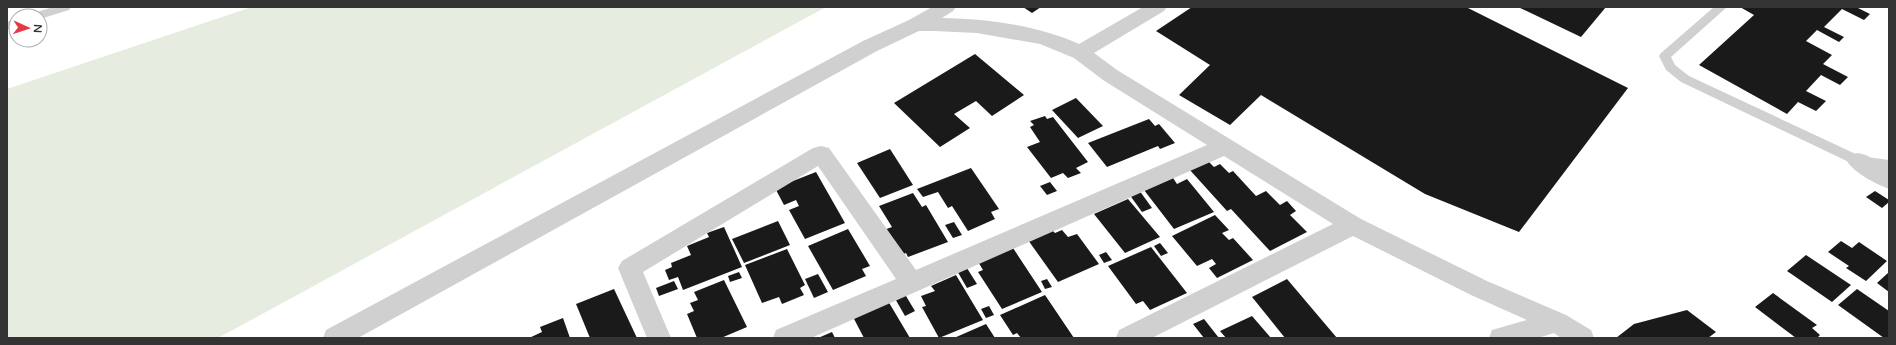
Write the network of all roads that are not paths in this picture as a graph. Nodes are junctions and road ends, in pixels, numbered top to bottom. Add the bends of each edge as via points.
1 (65, 7) edge
2 (946, 7) edge
3 (1157, 7) edge
4 (1721, 7) edge
5 (48, 13) edge
6 (916, 24) junction
7 (1079, 53) junction
8 (1225, 146) junction
9 (1858, 162) junction
10 (1889, 165) edge
11 (1889, 180) edge
12 (1353, 225) junction
13 (912, 283) junction
14 (1556, 322) junction
15 (335, 338) edge
16 (659, 338) edge
17 (785, 338) edge
18 (1128, 338) edge
19 (1501, 338) edge
20 (1582, 338) edge

1 - 5 lane
2 - 6 street
3 - 7 street
4 - 9 lane via 1665,56 1670,67 1685,79
6 - 7 street via 936,23 1040,37
6 - 15 street via 870,46
7 - 8 street
8 - 12 street
8 - 13 street
9 - 10 lane
9 - 11 street
12 - 14 street via 1479,288
12 - 18 street
13 - 16 street via 821,154 630,268
13 - 17 street
14 - 19 street
14 - 20 street

